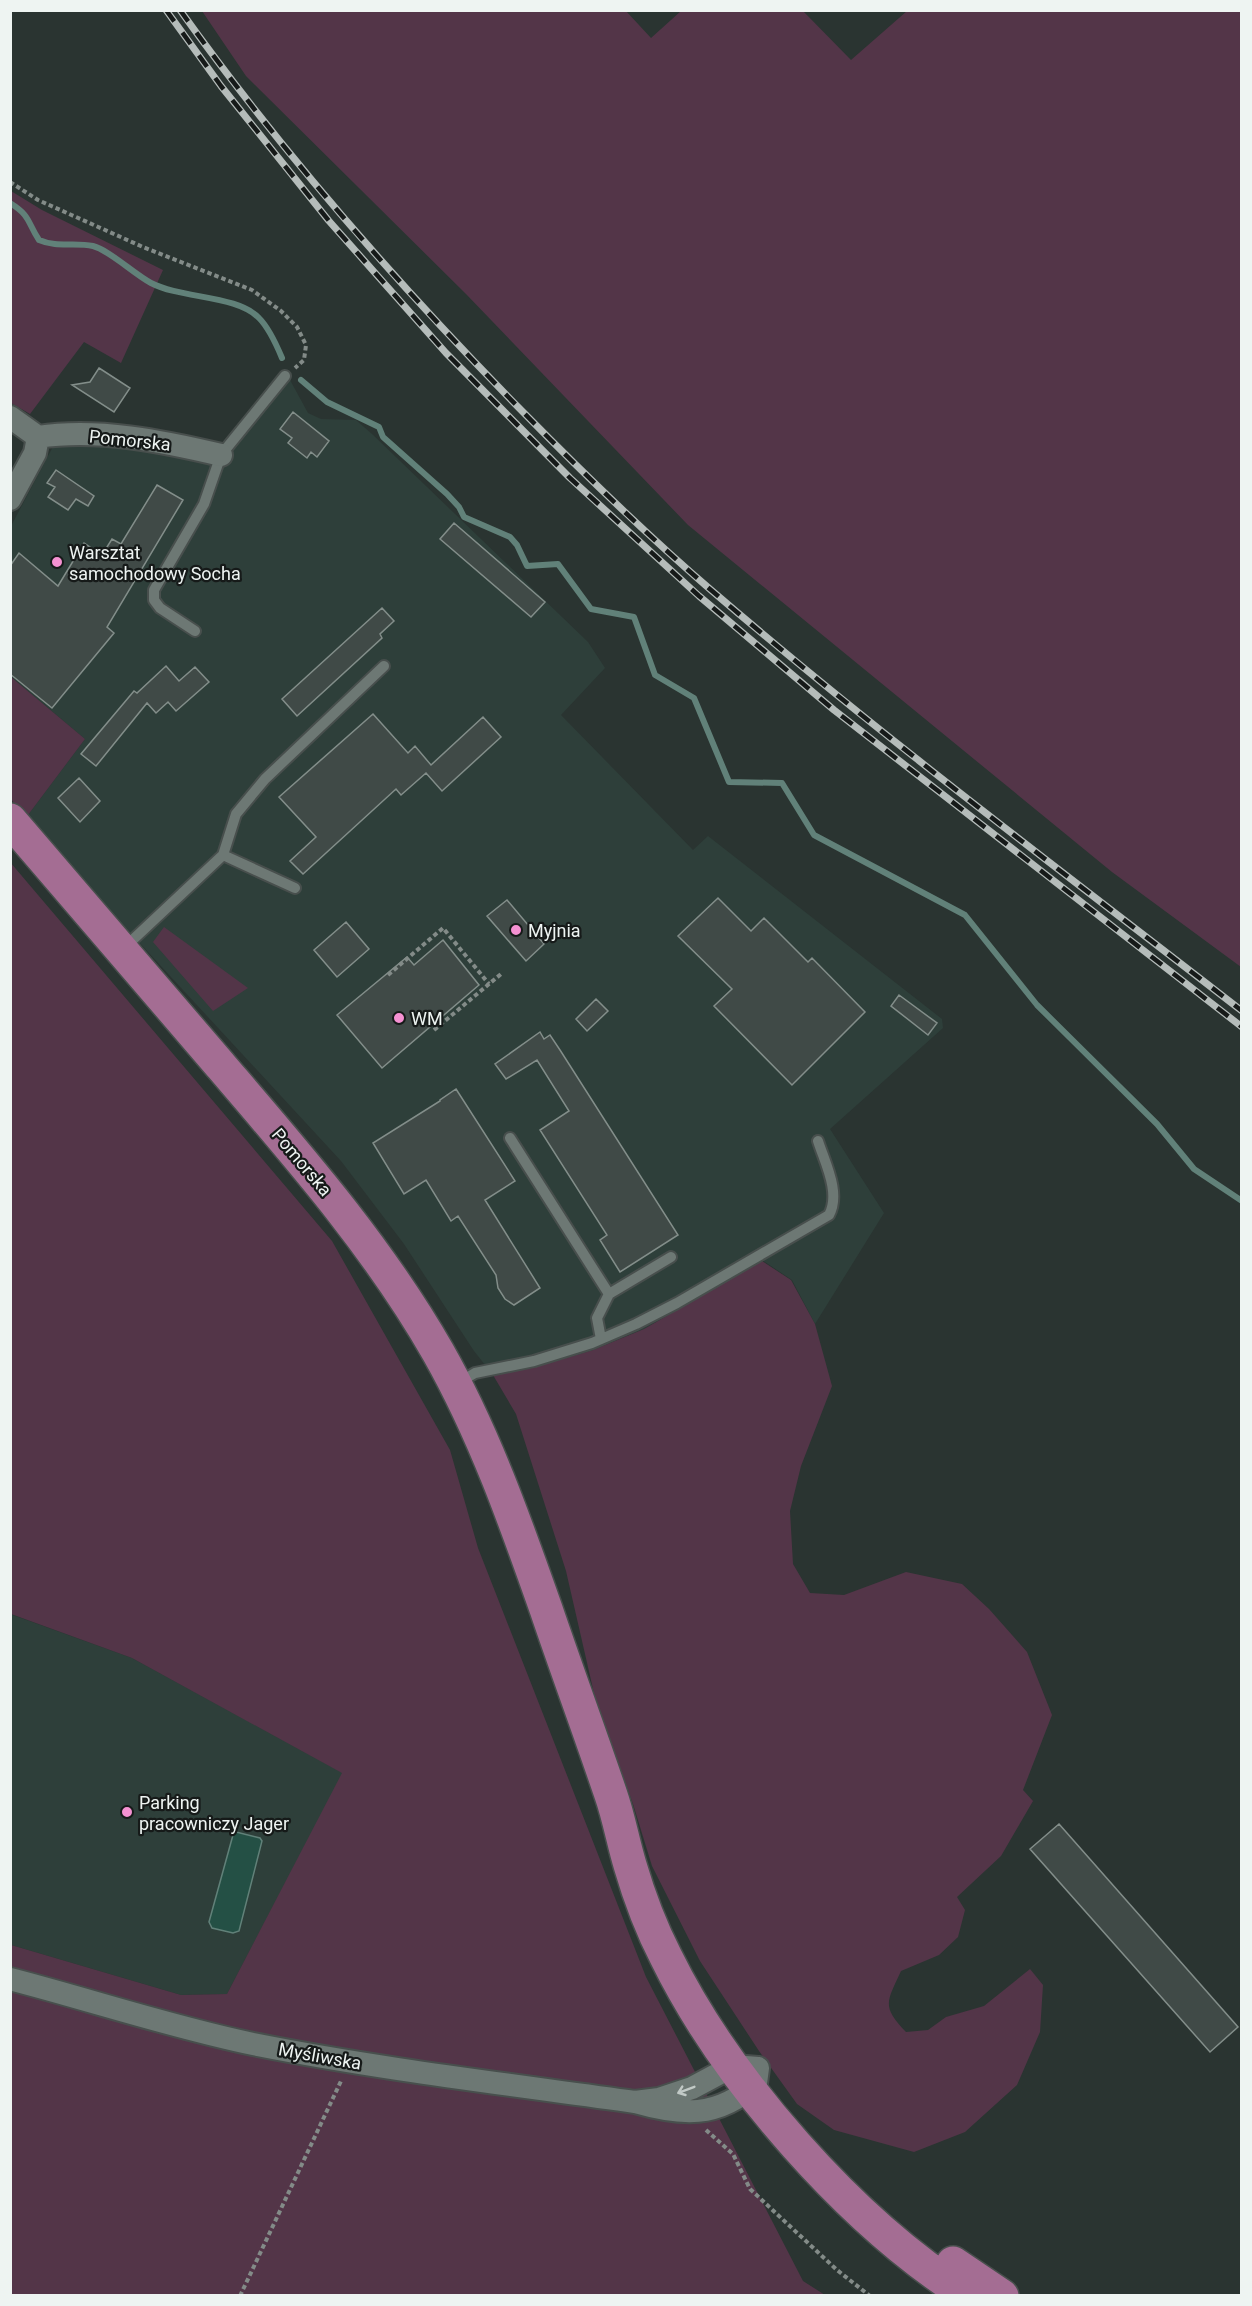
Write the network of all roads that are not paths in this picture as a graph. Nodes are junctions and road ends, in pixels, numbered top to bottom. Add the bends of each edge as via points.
1 (285, 376) road end
2 (10, 417) edge
3 (38, 437) junction
4 (221, 455) junction
5 (10, 500) edge
6 (195, 631) dead end
7 (384, 666) dead end
8 (10, 820) edge
9 (224, 855) junction
10 (295, 888) dead end
11 (122, 950) junction
12 (510, 1138) dead end
13 (818, 1141) dead end
14 (671, 1257) dead end
15 (609, 1294) junction
16 (601, 1339) junction
17 (455, 1385) junction
18 (10, 1979) edge
19 (747, 2074) junction
20 (635, 2102) junction
21 (972, 2287) edge
22 (1002, 2295) edge

1 - 4 lane
2 - 3 street
3 - 4 street, Pomorska via 71,434 166,442
3 - 5 street via 35,453
4 - 6 lane via 204,504 154,590 154,600 160,608
7 - 9 lane via 251,795 236,814
8 - 11 main road, Pomorska
9 - 10 lane
9 - 11 lane
11 - 17 main road, Pomorska via 355,1227 406,1300
12 - 15 lane
13 - 16 lane via 834,1192 829,1215 677,1303
14 - 15 lane
15 - 16 lane via 597,1318
16 - 17 lane via 534,1361 475,1373
17 - 19 main road, Pomorska via 502,1488 613,1801 683,1949 718,2008
18 - 20 street, Myśliwska via 251,2043
19 -> 20 street, Myśliwska
19 - 20 street, Myśliwska via 703,2111 690,2113
19 - 21 main road, Pomorska via 828,2178 853,2203 944,2279
21 - 22 main road, Pomorska

